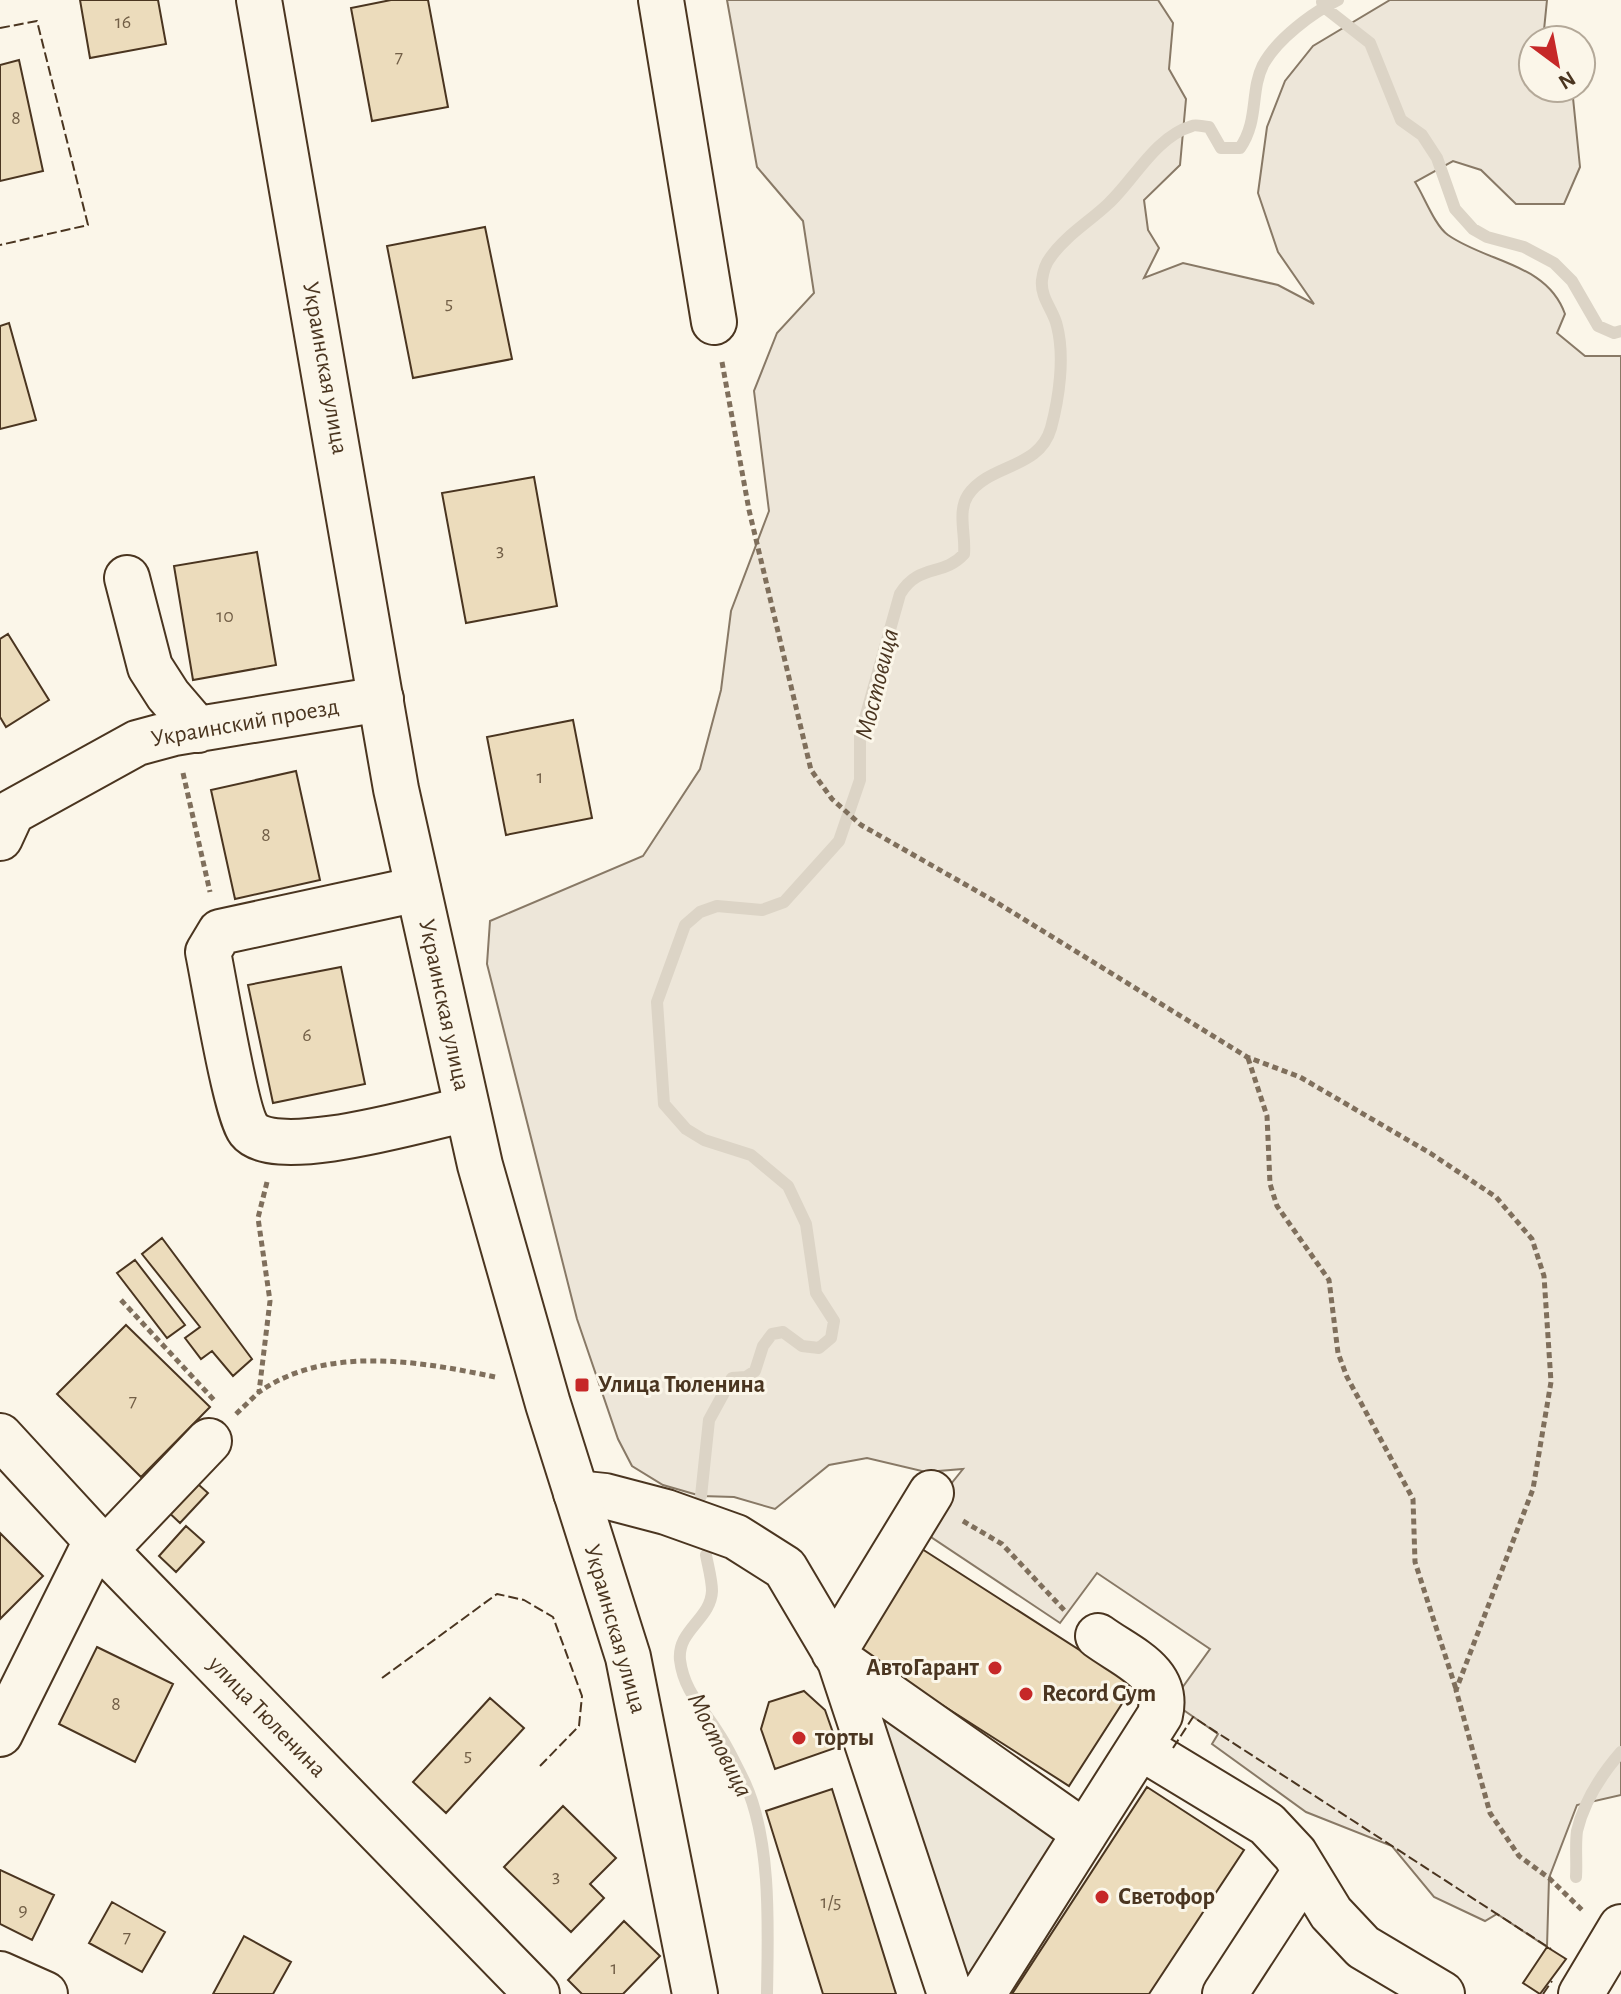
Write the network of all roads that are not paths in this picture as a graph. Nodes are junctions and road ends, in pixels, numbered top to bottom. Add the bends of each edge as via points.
1 (259, 0) edge
2 (661, 0) edge
3 (714, 322) road end
4 (127, 578) dead end
5 (381, 699) junction
6 (186, 732) junction
7 (4, 814) edge
8 (418, 889) junction
9 (467, 1109) junction
10 (216, 1425) road end
11 (0, 1436) edge
12 (576, 1493) junction
13 (928, 1498) road end
14 (100, 1546) junction
15 (1098, 1636) road end
16 (837, 1656) junction
17 (0, 1734) edge
18 (1140, 1747) junction
19 (1085, 1833) junction
20 (1305, 1871) junction
21 (1617, 1934) edge
22 (0, 1974) edge
23 (1418, 1988) edge
24 (1592, 1991) edge
25 (45, 1994) edge
26 (537, 1994) edge
27 (695, 1994) edge
28 (950, 1994) edge
29 (983, 1994) edge
30 (1225, 1994) edge

1 - 5 main road, Украинская улица
2 - 3 main road
4 - 6 main road via 150,667
5 - 6 main road, Украинский проезд
5 - 8 main road, Украинская улица
6 - 7 main road, Украинский проезд via 137,743
8 - 9 main road, Украинская улица
8 - 9 main road via 220,932 208,952 247,1129 264,1143 293,1144
9 - 12 main road, Украинская улица
10 - 14 main road
11 - 14 main road, улица Тюленина
12 - 16 main road via 666,1512 736,1537 785,1568
12 - 27 main road, Украинская улица via 628,1657
13 - 16 main road
14 - 17 main road
14 - 26 main road, улица Тюленина
15 - 18 main road via 1157,1677 1164,1698 1160,1715
16 - 19 main road
16 - 28 main road
18 - 19 main road
18 - 20 main road via 1267,1824
19 - 29 main road
20 - 23 main road via 1331,1913 1363,1947
20 - 30 main road
21 - 24 main road
22 - 25 main road

